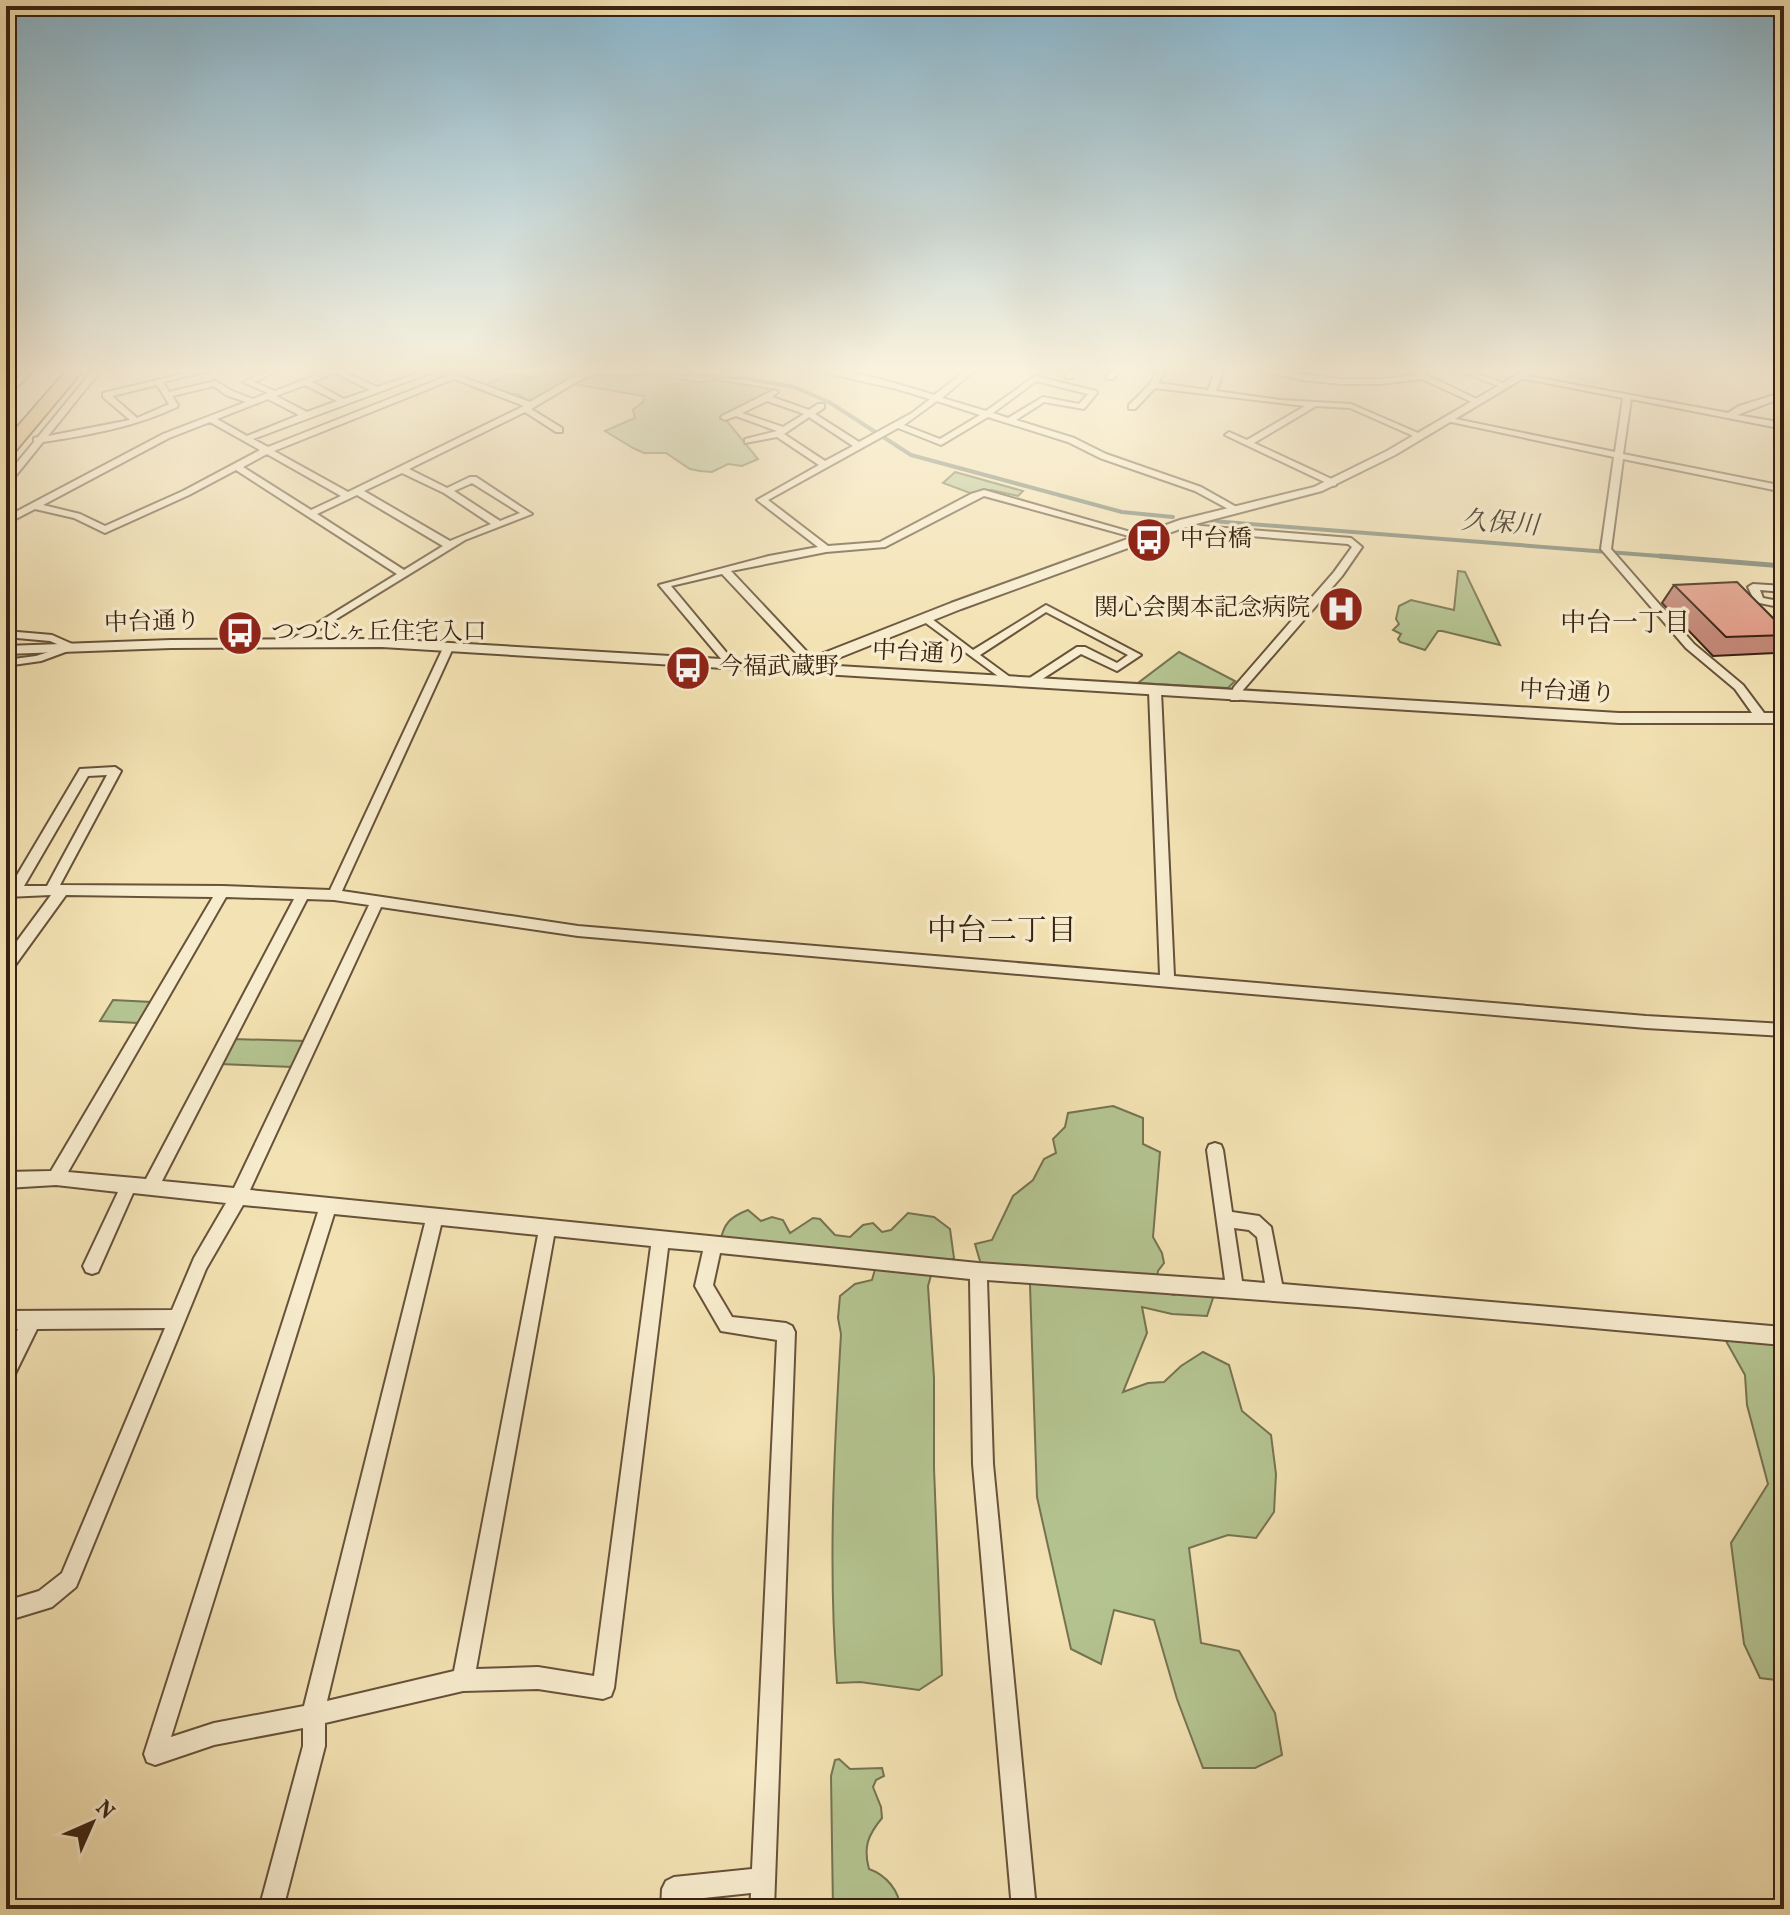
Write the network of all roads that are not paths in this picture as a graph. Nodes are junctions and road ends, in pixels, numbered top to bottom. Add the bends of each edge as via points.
1 (23, 459) edge
2 (119, 459) edge
3 (251, 459) edge
4 (283, 459) edge
5 (422, 459) edge
6 (817, 459) edge
7 (837, 459) edge
8 (1113, 459) edge
9 (1281, 459) edge
10 (1377, 459) edge
11 (1618, 459) edge
12 (1635, 459) edge
13 (826, 466) junction
14 (237, 467) junction
15 (402, 469) junction
16 (6, 482) edge
17 (1333, 483) junction
18 (1784, 489) edge
19 (447, 491) junction
20 (353, 494) junction
21 (34, 506) junction
22 (1235, 509) junction
23 (309, 515) junction
24 (6, 521) edge
25 (1184, 523) junction
26 (498, 524) junction
27 (1143, 537) junction
28 (449, 545) junction
29 (826, 549) junction
30 (725, 571) junction
31 (404, 574) junction
32 (1784, 589) edge
33 (1784, 605) edge
34 (924, 618) junction
35 (6, 634) edge
36 (294, 642) junction
37 (74, 647) junction
38 (448, 648) junction
39 (6, 650) edge
40 (974, 654) junction
41 (6, 663) edge
42 (731, 664) junction
43 (814, 666) junction
44 (1010, 682) junction
45 (1029, 683) junction
46 (1155, 691) junction
47 (1235, 697) junction
48 (1761, 717) junction
49 (1784, 718) edge
50 (56, 890) junction
51 (223, 891) junction
52 (10, 892) edge
53 (303, 894) junction
54 (334, 895) junction
55 (377, 902) junction
56 (6, 967) edge
57 (1167, 981) junction
58 (1784, 1030) edge
59 (1215, 1150) dead end
60 (56, 1178) junction
61 (6, 1180) edge
62 (129, 1185) junction
63 (150, 1188) junction
64 (239, 1196) junction
65 (328, 1207) junction
66 (435, 1216) junction
67 (1225, 1219) junction
68 (547, 1229) junction
69 (660, 1241) junction
70 (713, 1247) junction
71 (92, 1266) dead end
72 (978, 1271) junction
73 (1235, 1291) junction
74 (1275, 1293) junction
75 (178, 1319) junction
76 (6, 1320) edge
77 (32, 1320) junction
78 (1784, 1336) edge
79 (6, 1374) edge
80 (6, 1611) edge
81 (463, 1680) junction
82 (314, 1715) junction
83 (763, 1880) junction
84 (271, 1909) edge
85 (673, 1909) edge
86 (762, 1909) edge
87 (1024, 1909) edge

1 - 16 street
2 - 21 street
3 - 14 street
4 - 20 street
5 - 15 street
6 - 13 street
7 - 13 street
8 - 22 street via 1198,489
9 - 17 street
10 - 17 street
11 - 48 street via 1609,552 1690,646 1739,687
12 - 18 street
13 - 29 street via 762,500
14 - 21 street via 105,530 77,516
14 - 23 street
15 - 19 street
15 - 20 street
17 - 22 street
19 - 26 street
19 - 26 street via 473,479 527,514
20 - 23 street
20 - 28 street
21 - 24 street
22 - 25 street
23 - 31 street
25 - 27 street
25 - 47 street via 1200,529 1351,541 1357,547
26 - 28 street
27 - 29 street via 984,493 882,545
27 - 34 street
28 - 31 street
29 - 30 street
30 - 42 street via 664,585
30 - 43 street
31 - 36 street
32 - 33 street via 1753,587 1759,600
34 - 40 street
34 - 43 street
35 - 37 street via 52,638
36 - 37 street, 中台通り
36 - 38 street, 中台通り
37 - 39 street, 中台通り
37 - 41 street
38 - 42 street, 中台通り
38 - 54 street
40 - 44 street
40 - 45 street via 1046,608 1136,655 1117,668 1081,649
42 - 43 street, 中台通り
43 - 44 street, 中台通り
44 - 45 street, 中台通り
45 - 46 street, 中台通り
46 - 47 street, 中台通り
46 - 57 street
47 - 48 street, 中台通り via 1619,718
48 - 49 street, 中台通り
50 - 51 street
50 - 52 street
50 - 52 street via 115,771 84,772
50 - 56 street
51 - 53 street
51 - 60 street
53 - 54 street
53 - 63 street
54 - 55 street
55 - 57 street via 578,931
55 - 64 street
57 - 58 street
59 - 67 street
60 - 61 street
60 - 62 street
62 - 63 street
62 - 71 street
63 - 64 street
64 - 65 street
64 - 75 street via 200,1264
65 - 66 street
65 - 82 street via 155,1754 214,1734
66 - 68 street
66 - 82 street
67 - 73 street
67 - 74 street via 1253,1222 1265,1233
68 - 69 street
68 - 81 street
69 - 70 street
69 - 81 street via 603,1688 538,1678
70 - 72 street
70 - 83 street via 704,1286 727,1325 786,1332
72 - 73 street
72 - 87 street via 983,1464
73 - 74 street
74 - 78 street
75 - 77 street
75 - 80 street via 69,1580 45,1600
76 - 77 street
77 - 79 street
81 - 82 street
82 - 84 street via 314,1746
83 - 85 street via 674,1889
83 - 86 street

